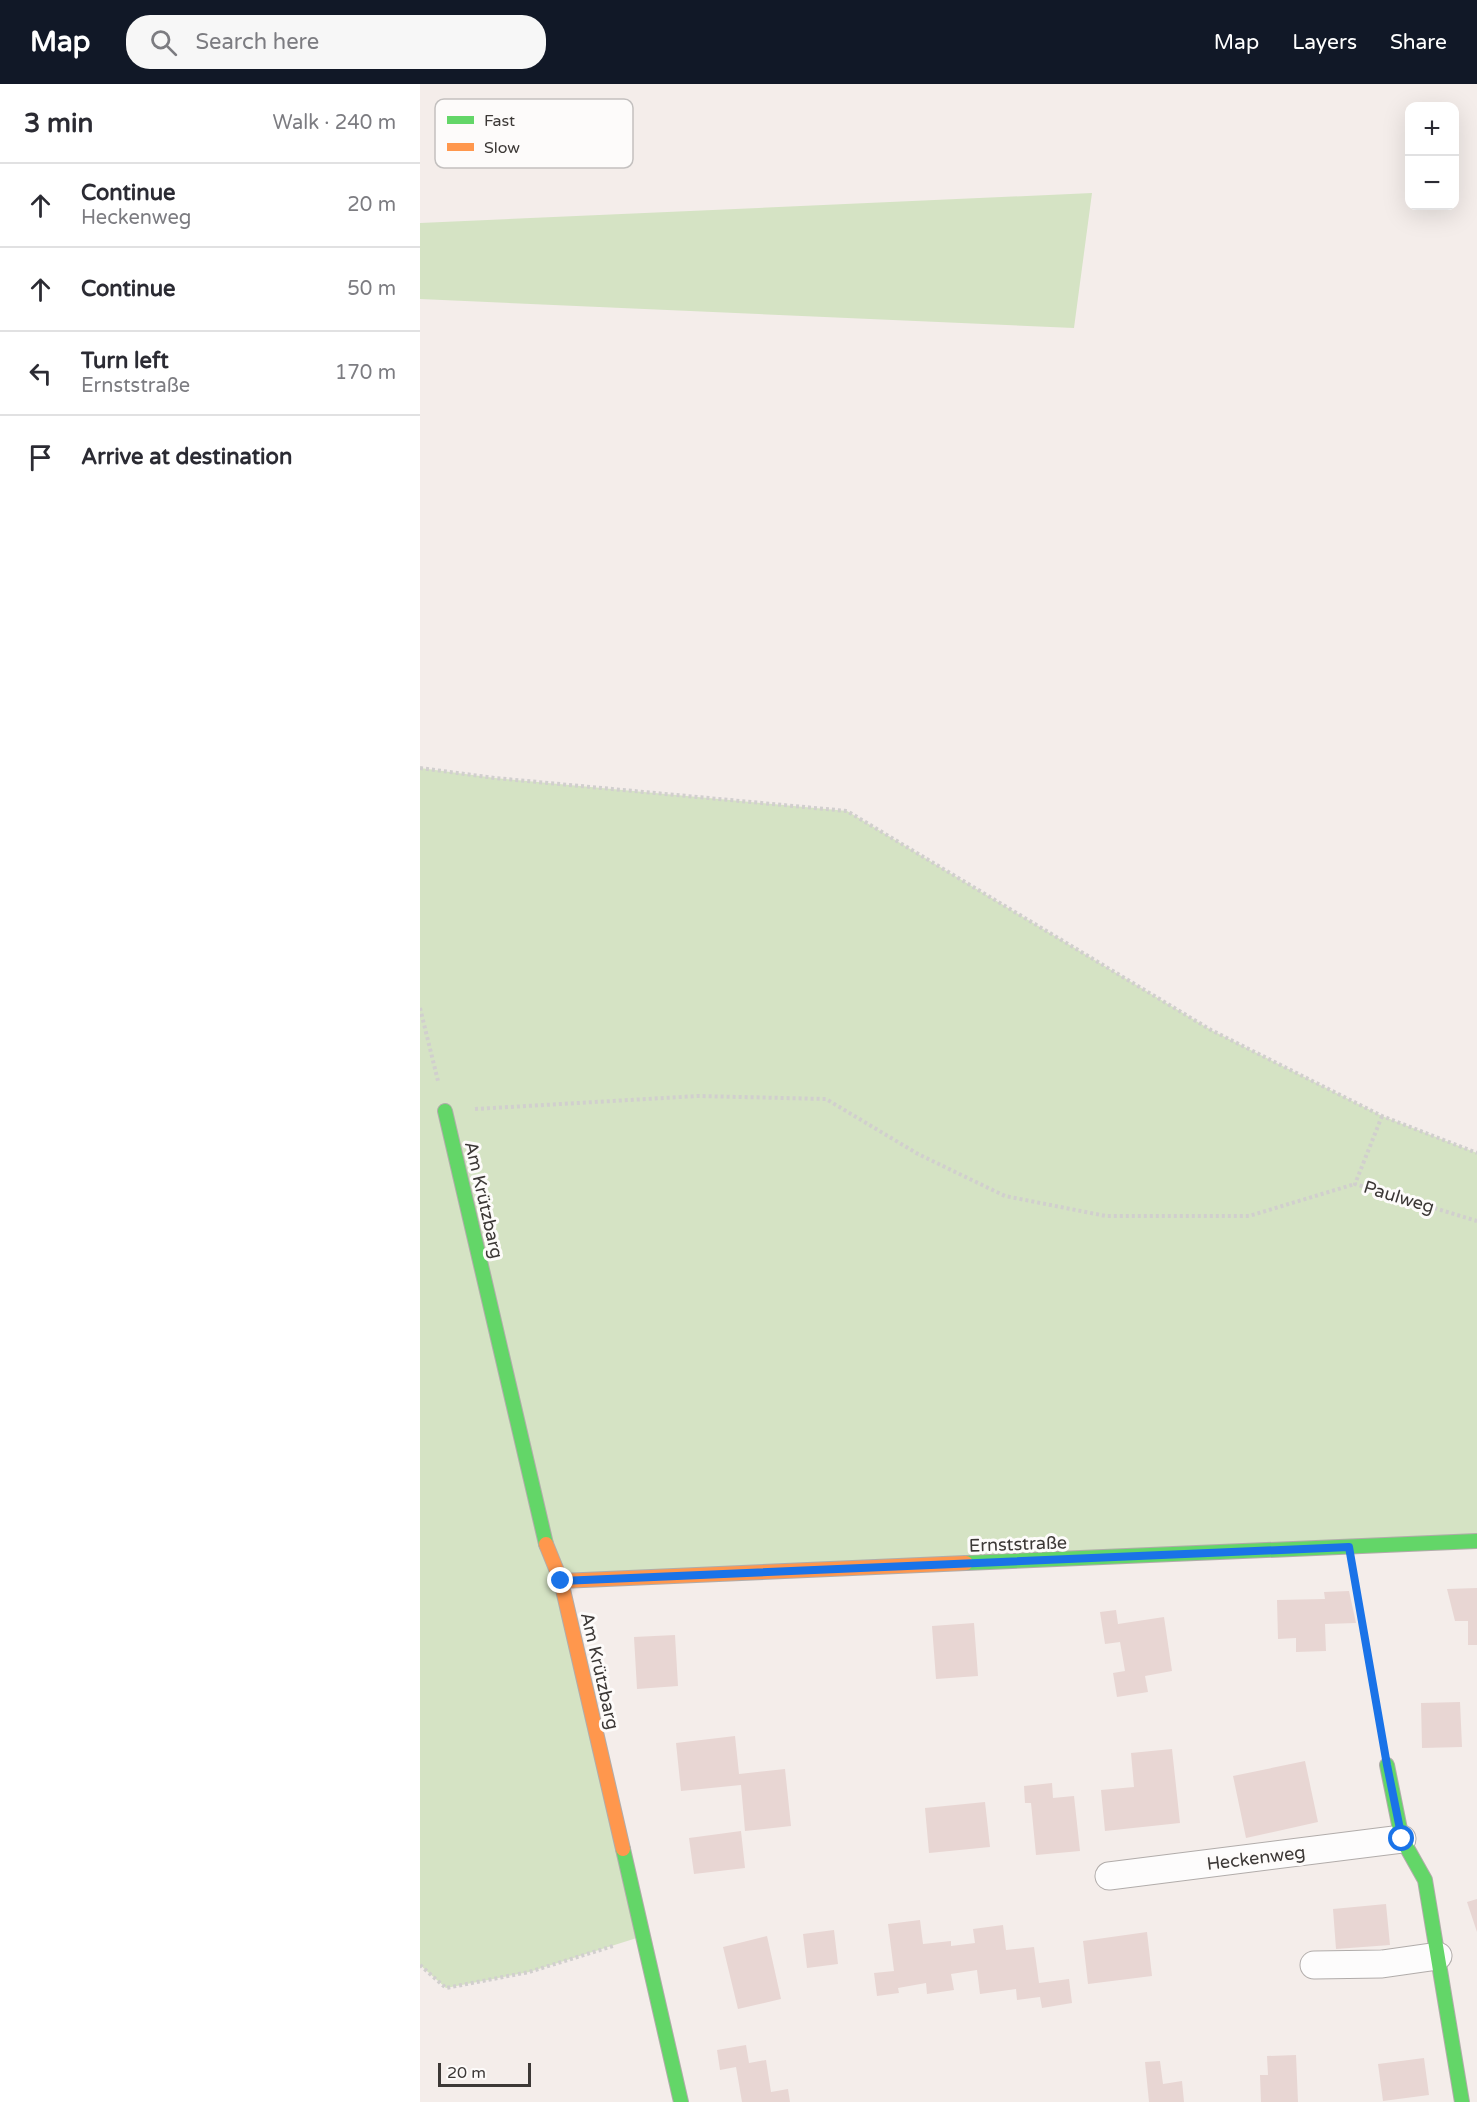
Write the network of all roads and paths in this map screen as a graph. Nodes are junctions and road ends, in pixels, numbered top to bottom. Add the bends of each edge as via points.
1 (420, 768) edge
2 (420, 1008) edge
3 (445, 1111) junction
4 (1382, 1116) junction
5 (1477, 1153) edge
6 (1355, 1184) junction
7 (1477, 1221) edge
8 (1477, 1541) edge
9 (1349, 1547) junction
10 (561, 1581) junction
11 (1387, 1765) joint
12 (1402, 1839) junction
13 (1109, 1876) dead end
14 (643, 1936) junction
15 (1438, 1956) junction
16 (420, 1965) edge
17 (1314, 1965) dead end
18 (681, 2102) edge
19 (1462, 2102) edge

1 - 4 path via 847,811 1211,1030
2 - 3 path
3 - 6 path via 698,1096 826,1099 918,1154 1005,1196 1107,1216 1249,1216
3 - 10 street, Am Krützbarg via 544,1539
4 - 5 path
4 - 6 path, Paulweg
6 - 7 path, Paulweg
8 - 9 street, Ernststraße
9 - 10 street, Ernststraße
9 - 11 path
10 - 14 street, Am Krützbarg
11 - 12 street
12 - 13 street, Heckenweg
12 - 15 street via 1425,1880
14 - 16 path via 529,1972 446,1988
14 - 18 street, Am Krützbarg
15 - 17 street via 1382,1964
15 - 19 street

